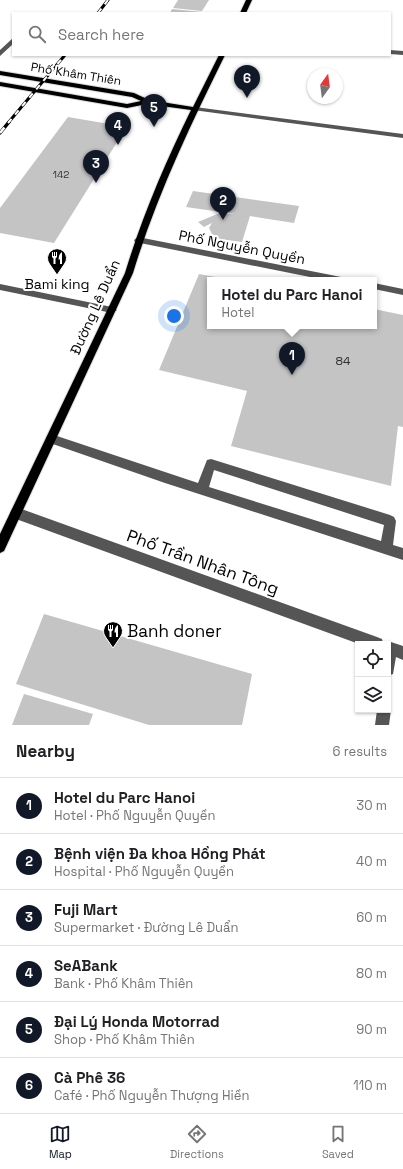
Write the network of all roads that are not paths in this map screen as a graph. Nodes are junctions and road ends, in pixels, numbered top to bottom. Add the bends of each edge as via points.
1 (249, 0) edge
2 (243, 12) edge
3 (12, 41) edge
4 (391, 52) edge
5 (0, 54) edge
6 (403, 54) edge
7 (222, 56) edge
8 (0, 73) edge
9 (0, 84) edge
10 (147, 102) junction
11 (195, 109) junction
12 (403, 136) edge
13 (138, 240) junction
14 (326, 277) edge
15 (0, 287) edge
16 (377, 287) edge
17 (403, 292) edge
18 (112, 310) junction
19 (51, 439) junction
20 (202, 489) junction
21 (16, 513) junction
22 (0, 547) edge
23 (386, 549) junction
24 (403, 554) edge
25 (371, 641) edge
26 (384, 713) edge
27 (382, 725) edge

1 - 2 main road
3 - 5 street
4 - 6 street
7 - 11 main road, Đường Lê Duẩn
8 - 10 main road, Phố Khâm Thiên via 134,95
9 - 10 main road, Phố Khâm Thiên via 127,106
10 - 11 main road, Phố Khâm Thiên
11 - 12 street
11 - 13 main road, Đường Lê Duẩn
13 - 14 street, Phố Nguyễn Quyền
13 - 18 main road, Đường Lê Duẩn via 129,273
15 - 18 street
16 - 17 street
18 - 19 main road, Đường Lê Duẩn
19 - 20 street
19 - 21 main road, Đường Lê Duẩn
20 - 23 street
20 - 23 street via 211,464 390,521
21 - 22 main road, Đường Lê Duẩn
21 - 25 street, Phố Trần Nhân Tông
23 - 24 street
26 - 27 street

